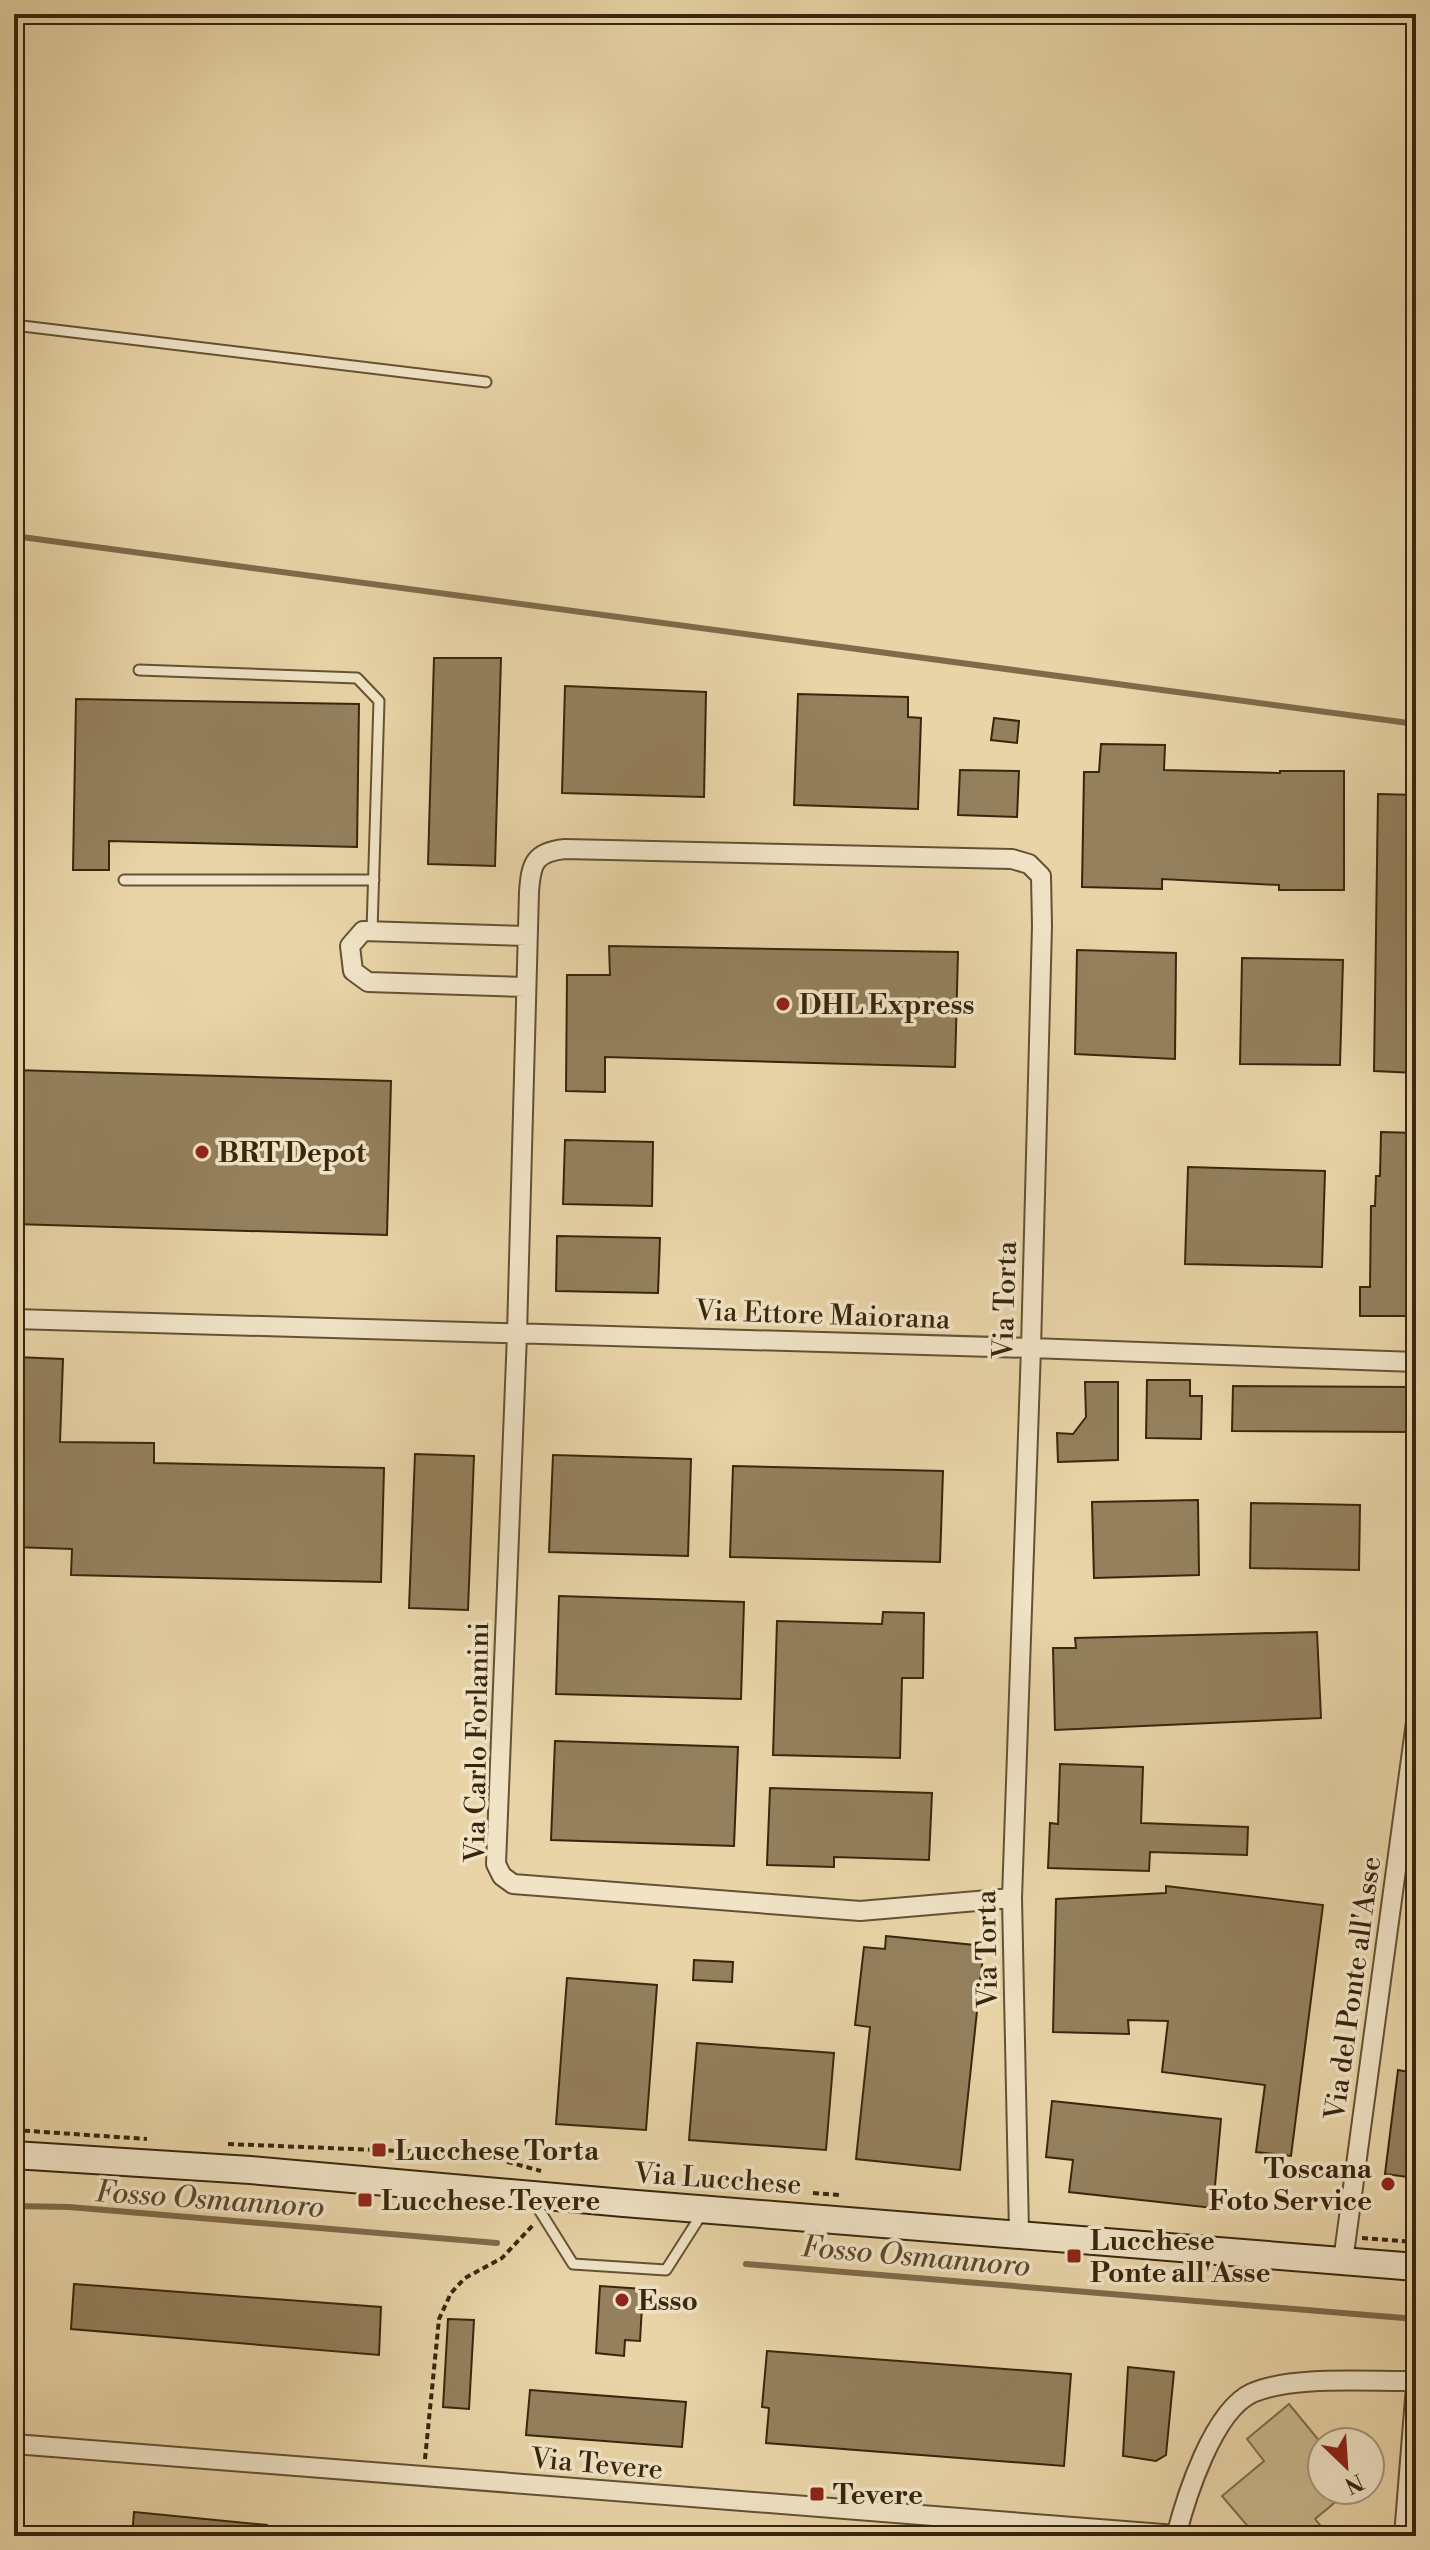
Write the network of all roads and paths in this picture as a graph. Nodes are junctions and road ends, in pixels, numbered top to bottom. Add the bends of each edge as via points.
1 (14, 325) edge
2 (486, 382) dead end
3 (139, 670) dead end
4 (124, 880) dead end
5 (374, 880) junction
6 (372, 931) junction
7 (527, 936) junction
8 (525, 987) junction
9 (14, 1319) edge
10 (517, 1334) junction
11 (1031, 1348) junction
12 (1416, 1362) edge
13 (1416, 1722) edge
14 (1012, 1898) junction
15 (14, 2130) edge
16 (154, 2139) dead end
17 (213, 2143) dead end
18 (14, 2155) edge
19 (547, 2173) dead end
20 (799, 2192) dead end
21 (844, 2196) dead end
22 (535, 2205) junction
23 (705, 2209) junction
24 (1019, 2233) junction
25 (1343, 2261) junction
26 (1416, 2267) edge
27 (1416, 2383) edge
28 (14, 2444) edge
29 (423, 2477) junction
30 (1176, 2536) edge
31 (1404, 2536) edge

1 - 2 lane
3 - 5 lane via 357,678 379,701
4 - 5 lane
5 - 6 lane
6 - 7 street
6 - 8 street via 363,931 350,946 353,971 368,982
7 - 8 street
7 - 11 street, Via Torta via 531,868 540,857 565,849 1012,859 1037,870 1042,926
8 - 10 street
9 - 10 street, Via Ettore Maiorana
10 - 11 street, Via Ettore Maiorana
10 - 14 street, Via Carlo Forlanini via 496,1864 502,1876 513,1884 860,1911
11 - 12 street, Via Ettore Maiorana
11 - 14 street, Via Torta
13 - 25 street, Via del Ponte all'Asse
14 - 24 street, Via Torta
15 - 16 path
17 - 19 path via 453,2153
18 - 22 main road, Via Lucchese via 250,2170
20 - 21 path
22 - 23 main road, Via Lucchese
22 - 23 lane via 573,2264 666,2270
22 - 29 path via 502,2258 465,2278 443,2305
23 - 24 main road, Via Lucchese
24 - 25 main road, Via Lucchese
25 - 26 main road, Via Lucchese
27 - 30 street via 1303,2383 1249,2395 1223,2419 1200,2463
27 - 31 street
28 - 29 street, Via Tevere
29 - 30 street, Via Tevere

